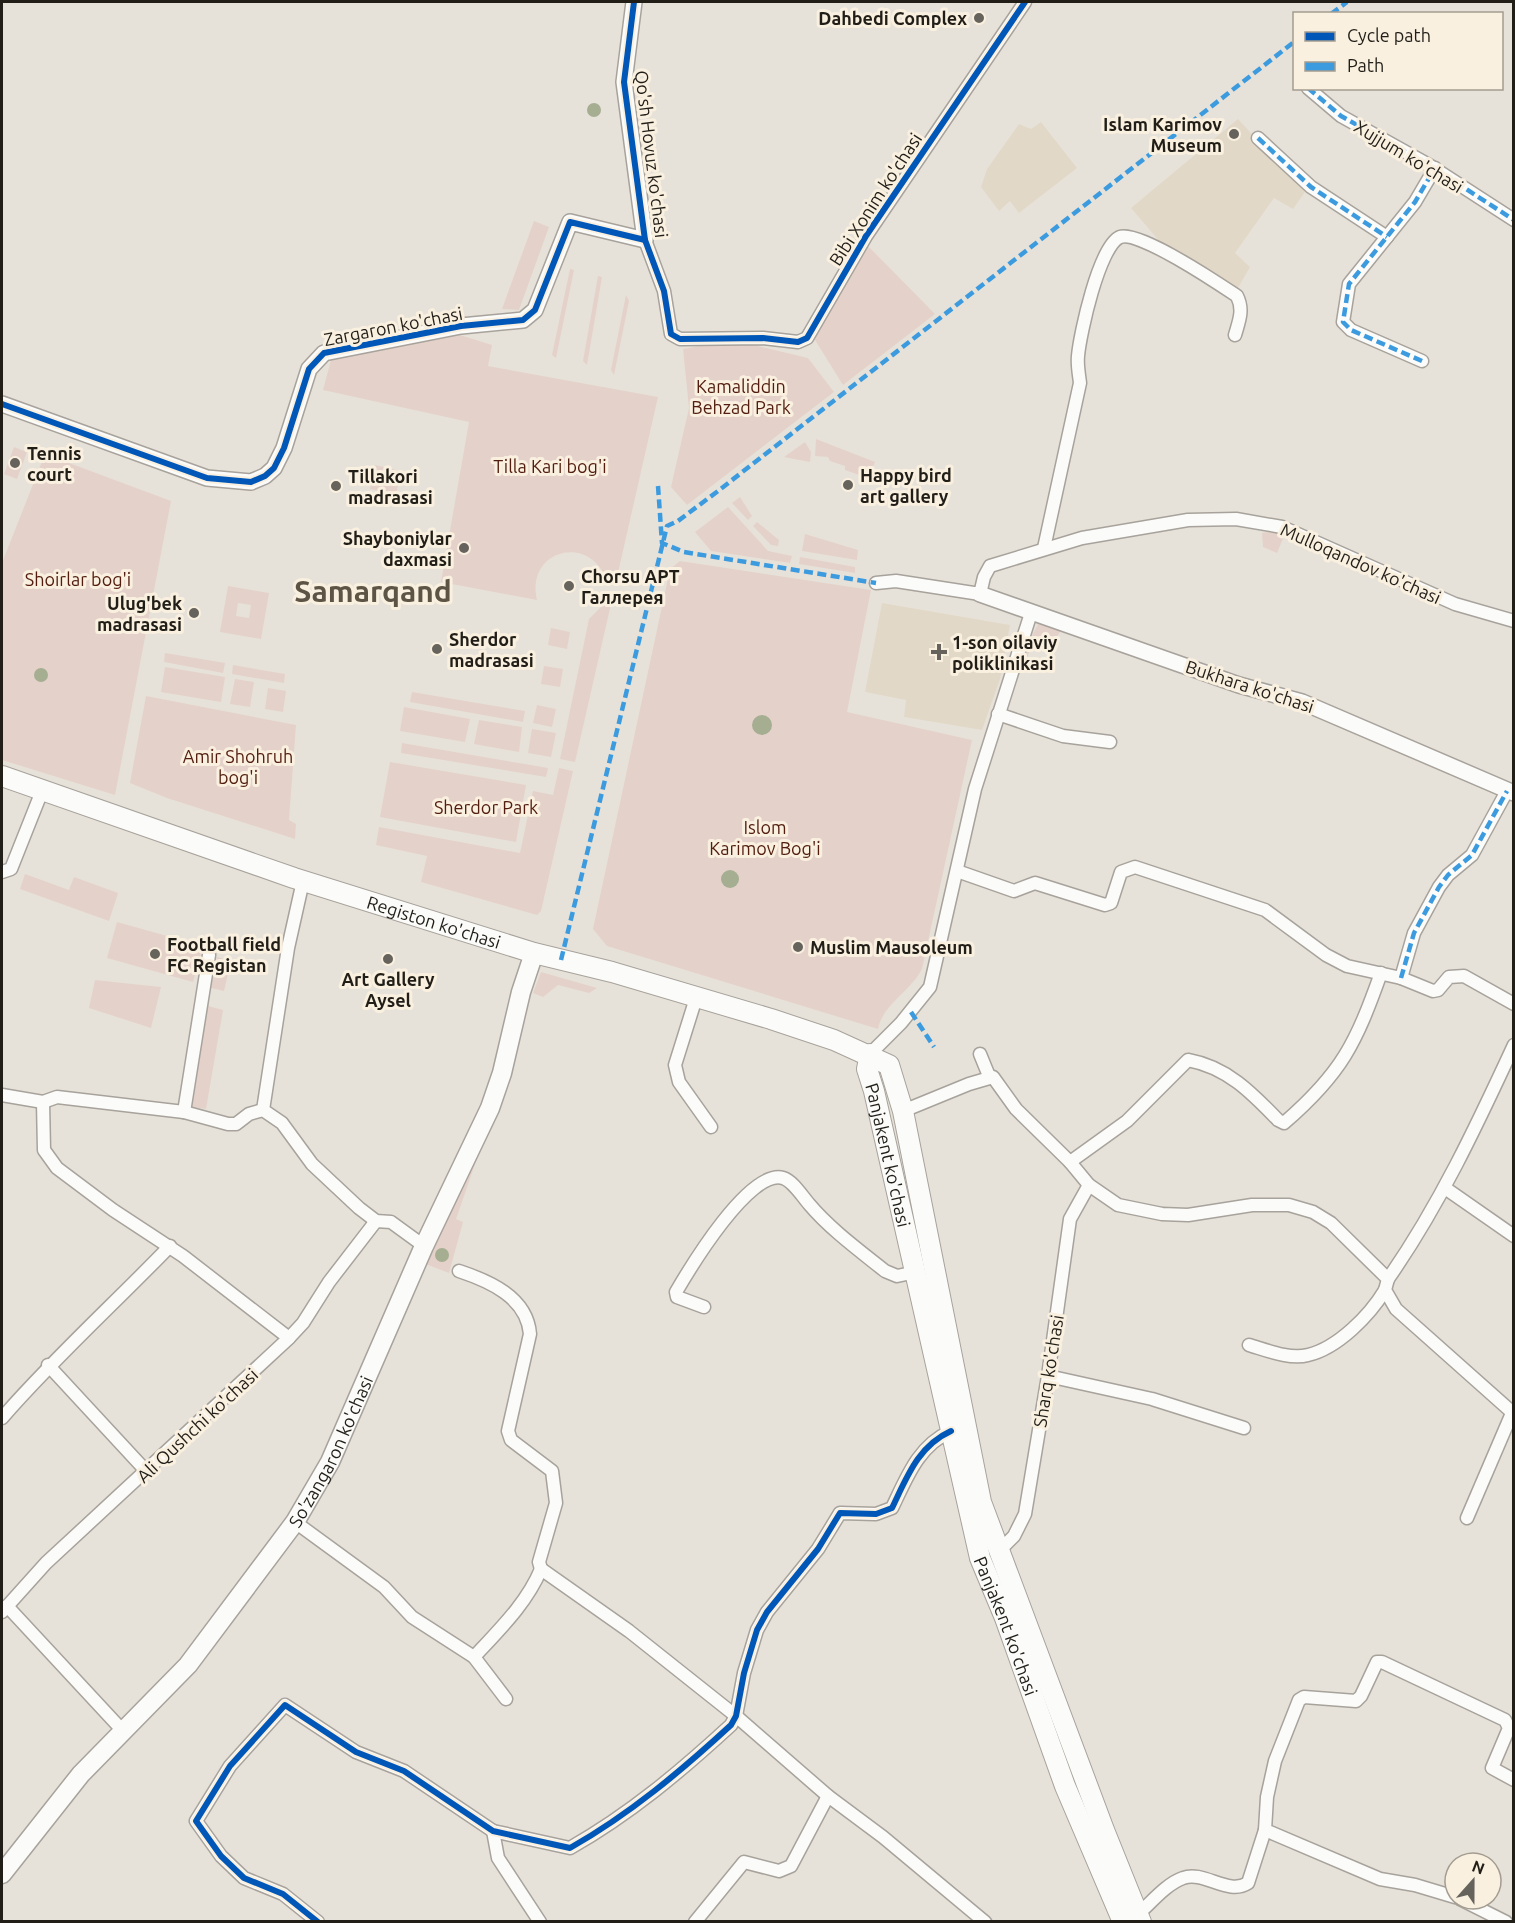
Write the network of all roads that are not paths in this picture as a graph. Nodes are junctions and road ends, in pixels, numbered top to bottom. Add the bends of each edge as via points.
1 (634, 2) edge
2 (1025, 2) edge
3 (1310, 90) edge
4 (1258, 138) dead end
5 (1435, 168) junction
6 (1514, 220) edge
7 (1387, 237) junction
8 (645, 240) junction
9 (1235, 335) dead end
10 (680, 339) joint
11 (1422, 360) dead end
12 (2, 404) edge
13 (1044, 548) junction
14 (876, 582) dead end
15 (980, 594) junction
16 (1030, 613) junction
17 (1514, 621) edge
18 (998, 714) junction
19 (1110, 741) dead end
20 (2, 776) edge
21 (42, 790) junction
22 (1510, 792) edge
23 (957, 871) junction
24 (2, 873) edge
25 (303, 881) junction
26 (534, 953) junction
27 (208, 955) dead end
28 (1381, 973) junction
29 (1401, 978) junction
30 (696, 998) junction
31 (1514, 1004) edge
32 (1514, 1045) edge
33 (870, 1054) junction
34 (980, 1054) dead end
35 (988, 1076) junction
36 (2, 1095) edge
37 (43, 1102) junction
38 (263, 1110) junction
39 (903, 1111) junction
40 (184, 1112) junction
41 (711, 1127) dead end
42 (1070, 1162) junction
43 (1089, 1185) junction
44 (1445, 1188) junction
45 (376, 1221) junction
46 (1514, 1236) edge
47 (170, 1246) junction
48 (424, 1246) junction
49 (459, 1271) dead end
50 (916, 1272) junction
51 (1386, 1285) junction
52 (704, 1307) dead end
53 (289, 1338) junction
54 (1249, 1345) dead end
55 (48, 1365) junction
56 (1048, 1376) junction
57 (1513, 1414) edge
58 (2, 1418) edge
59 (1244, 1428) dead end
60 (951, 1431) junction
61 (147, 1472) junction
62 (1467, 1518) dead end
63 (295, 1522) junction
64 (998, 1552) junction
65 (541, 1569) junction
66 (4, 1609) edge
67 (474, 1657) junction
68 (506, 1700) dead end
69 (736, 1716) junction
70 (123, 1731) junction
71 (1514, 1780) edge
72 (828, 1796) junction
73 (1264, 1830) junction
74 (493, 1831) junction
75 (2, 1874) edge
76 (1443, 1893) edge
77 (1484, 1911) edge
78 (1134, 1919) edge
79 (318, 1922) edge
80 (540, 1922) edge
81 (695, 1922) edge
82 (985, 1922) edge
83 (1506, 1922) edge

1 - 8 street, Qo'sh Hovuz ko'chasi via 624,82
2 - 10 street, Bibi Xonim ko'chasi via 866,236 807,338 798,342 764,338
3 - 5 street, Xujjum ko'chasi via 1341,116
4 - 7 street via 1311,187
5 - 6 street, Xujjum ko'chasi
5 - 7 street
7 - 11 street via 1349,284 1343,322 1351,330
8 - 10 street, Qo'sh Hovuz ko'chasi via 664,291 671,333
8 - 12 street, Zargaron ko'chasi via 570,222 535,310 524,320 461,326 335,349 321,355 309,369 274,468 251,482 207,478
9 - 13 street via 1242,304 1237,296 1165,251 1129,237 1120,237 1113,244 1099,269 1084,327 1078,356 1080,383
13 - 15 street, Mulloqandov ko'chasi via 990,566
13 - 17 street, Mulloqandov ko'chasi via 1188,520 1261,521 1336,549 1455,604
14 - 15 street via 896,581
15 - 16 street, Bukhara ko'chasi
16 - 18 street
16 - 22 street, Bukhara ko'chasi via 1239,685 1302,702
18 - 19 street via 1063,736
18 - 23 street via 975,789
20 - 21 main road, Registon ko'chasi
21 - 24 street via 11,869
21 - 25 main road, Registon ko'chasi
22 - 29 street via 1472,855 1439,887 1414,933
23 - 28 street via 1014,891 1035,883 1105,905 1111,903 1121,872 1135,867 1265,910 1347,966
23 - 33 street via 930,987 902,1023
25 - 26 main road, Registon ko'chasi
25 - 38 street via 288,948
26 - 30 main road, Registon ko'chasi
26 - 48 main road, So'zangaron ko'chasi via 490,1108
27 - 40 street
28 - 29 street
28 - 42 street via 1360,1032 1345,1059 1322,1089 1284,1123 1245,1085 1188,1060 1127,1121
29 - 31 street via 1433,991 1449,977 1464,976
30 - 33 main road, Registon ko'chasi
30 - 41 street via 675,1065 678,1082
32 - 44 street
33 - 39 main road, Panjakent ko'chasi via 889,1065
33 - 50 main road, Panjakent ko'chasi via 868,1078
34 - 35 street
35 - 39 street
35 - 42 street via 993,1077 1016,1110
36 - 37 street
37 - 40 street via 57,1097
37 - 47 street via 44,1150 57,1168
38 - 40 street via 236,1124
38 - 45 street via 282,1123 312,1164
39 - 64 main road, Panjakent ko'chasi via 981,1502
42 - 43 street
43 - 51 street via 1118,1205 1162,1214 1188,1215 1278,1203 1313,1212 1331,1223
43 - 56 street, Sharq ko'chasi via 1070,1219
44 - 46 street
44 - 51 street
45 - 48 street via 391,1222
45 - 53 street, Ali Qushchi ko'chasi
47 - 53 street
47 - 55 street
48 - 63 main road, So'zangaron ko'chasi via 330,1462
49 - 65 street via 500,1287 529,1325 508,1431 511,1440 552,1471 556,1503 539,1562
50 - 52 street via 897,1276 885,1271 812,1208 793,1185 775,1177 748,1194 720,1225 676,1292 682,1301
50 - 60 main road, Panjakent ko'chasi
51 - 54 street via 1360,1323 1308,1356
51 - 57 street via 1396,1310
53 - 61 street, Ali Qushchi ko'chasi
55 - 58 street
55 - 61 street
56 - 59 street via 1152,1399
56 - 64 street, Sharq ko'chasi via 1025,1514 1014,1536
57 - 62 street
60 - 69 street via 937,1438 916,1459 892,1508 876,1514 840,1513 757,1630
60 - 78 main road, Panjakent ko'chasi via 980,1558 1065,1786
61 - 66 street, Ali Qushchi ko'chasi via 46,1563
63 - 67 street via 384,1587 412,1617
63 - 70 main road, So'zangaron ko'chasi via 188,1665
64 - 78 main road, Panjakent ko'chasi
65 - 67 street via 535,1584 508,1620
65 - 69 street via 629,1631
66 - 70 street
67 - 68 street
69 - 72 street
69 - 74 street via 676,1776 609,1826 570,1848
70 - 75 main road, So'zangaron ko'chasi via 74,1782
71 - 73 street via 1492,1766 1508,1724 1377,1662 1356,1701 1304,1697 1299,1700 1275,1761
72 - 81 street via 791,1866 779,1870 744,1862
72 - 82 street
73 - 76 street via 1380,1879
73 - 78 street via 1248,1883 1235,1887 1191,1876 1180,1878
74 - 79 street via 404,1771 356,1752 285,1705 230,1766 196,1821 243,1878 283,1894
74 - 80 street via 498,1858
77 - 83 street

